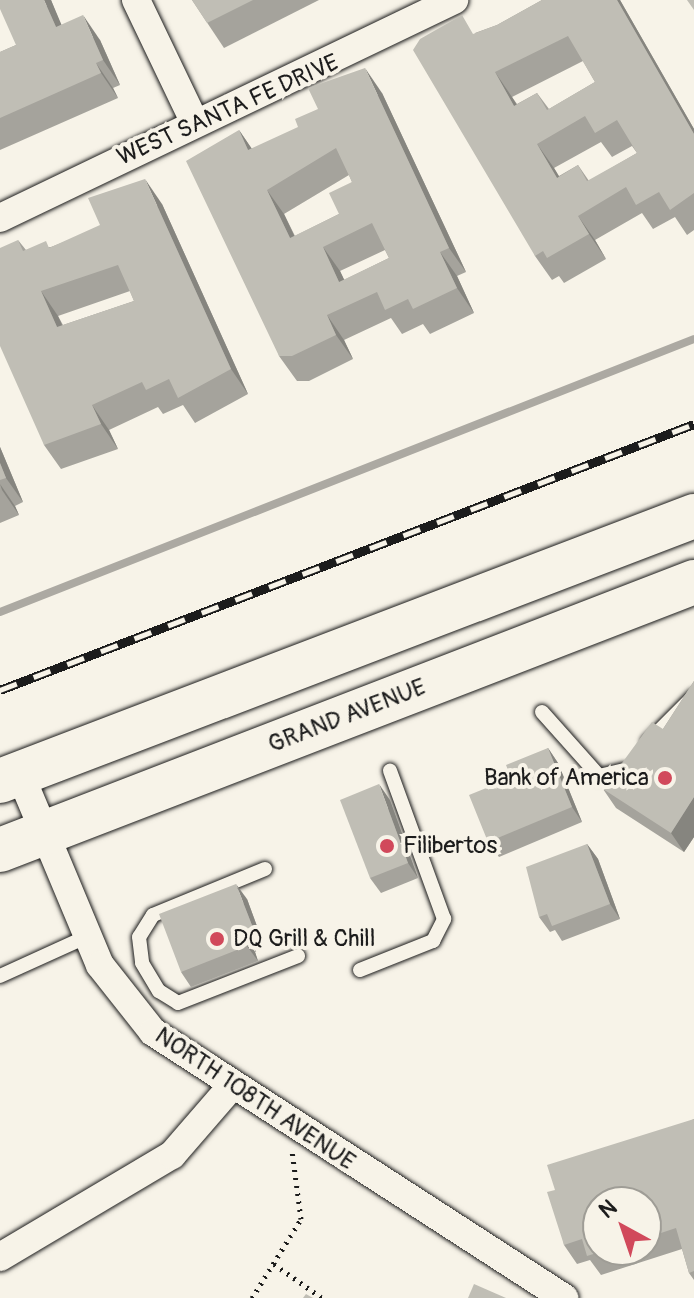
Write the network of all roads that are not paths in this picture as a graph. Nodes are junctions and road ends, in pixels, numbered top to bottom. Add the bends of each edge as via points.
1 (136, 0) edge
2 (454, 0) edge
3 (195, 123) junction
4 (0, 218) edge
5 (694, 516) edge
6 (694, 582) edge
7 (694, 696) edge
8 (542, 712) dead end
9 (390, 771) dead end
10 (10, 777) edge
11 (42, 834) junction
12 (0, 850) edge
13 (265, 869) dead end
14 (86, 937) junction
15 (298, 956) dead end
16 (360, 970) dead end
17 (0, 976) edge
18 (230, 1088) junction
19 (0, 1257) edge
20 (564, 1298) edge

1 - 3 street
2 - 3 street, WEST SANTA FE DRIVE via 375,44
3 - 4 street, WEST SANTA FE DRIVE
5 - 10 highway
6 - 11 highway, GRAND AVENUE
7 - 8 lane via 624,771 606,779
9 - 16 lane via 442,928 425,946
10 - 11 street, NORTH 108TH AVENUE
11 - 12 highway, GRAND AVENUE
11 - 14 street, NORTH 108TH AVENUE
13 - 15 lane via 153,915 139,937 142,963 159,991 178,1003
14 - 17 lane
14 - 18 street, NORTH 108TH AVENUE via 123,1002
18 - 19 street via 172,1155
18 - 20 street, NORTH 108TH AVENUE

